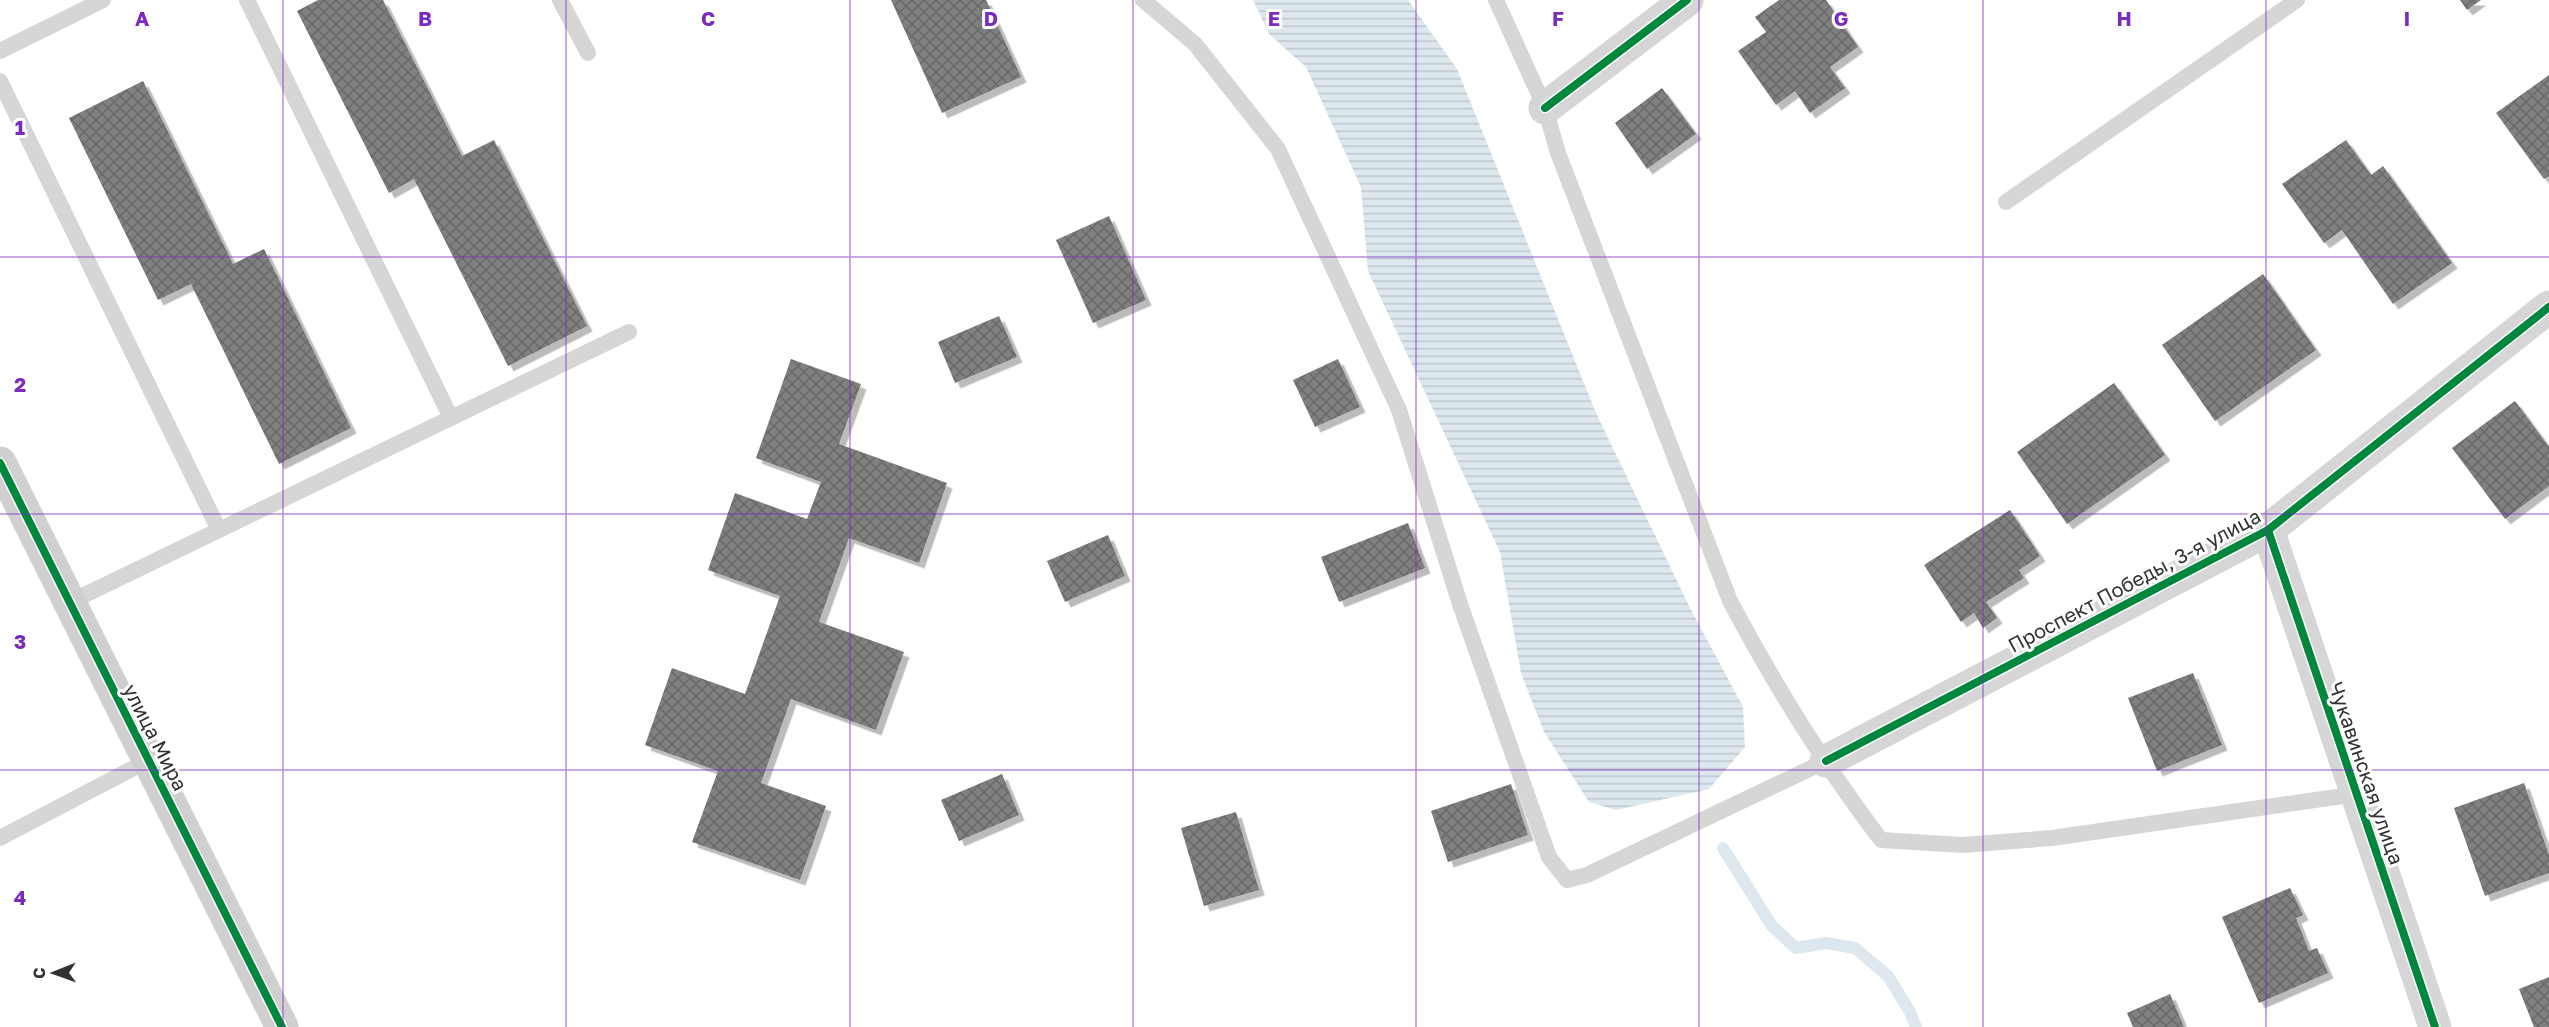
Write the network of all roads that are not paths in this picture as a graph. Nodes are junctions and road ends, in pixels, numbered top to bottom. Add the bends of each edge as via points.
1 (104, 0) edge
2 (247, 0) edge
3 (560, 0) edge
4 (1143, 0) edge
5 (1497, 0) edge
6 (1688, 0) edge
7 (2297, 0) edge
8 (0, 51) edge
9 (588, 53) dead end
10 (0, 81) edge
11 (1545, 108) junction
12 (2006, 202) dead end
13 (2549, 307) edge
14 (629, 332) dead end
15 (451, 418) junction
16 (0, 463) edge
17 (219, 530) junction
18 (2268, 530) junction
19 (70, 602) junction
20 (149, 760) junction
21 (1826, 761) junction
22 (2357, 794) junction
23 (0, 838) edge
24 (282, 1027) edge
25 (2435, 1027) edge

1 - 8 lane
2 - 15 lane
3 - 9 lane
4 - 21 lane via 1195,44 1278,148 1399,410 1461,607 1549,857 1567,880 1587,875
5 - 11 lane
6 - 11 street
7 - 12 lane
10 - 17 lane
11 - 21 lane via 1558,153 1730,601
13 - 18 street, Проспект Победы, 3-я улица
14 - 15 lane
15 - 17 lane
16 - 19 street, улица Мира
17 - 19 lane
18 - 21 street, Проспект Победы, 3-я улица
18 - 22 street, Чукавинская улица
19 - 20 street, улица Мира
20 - 23 lane
20 - 24 street, улица Мира
21 - 22 lane via 1881,840 1928,843 1962,845 2052,838
22 - 25 street, Чукавинская улица

